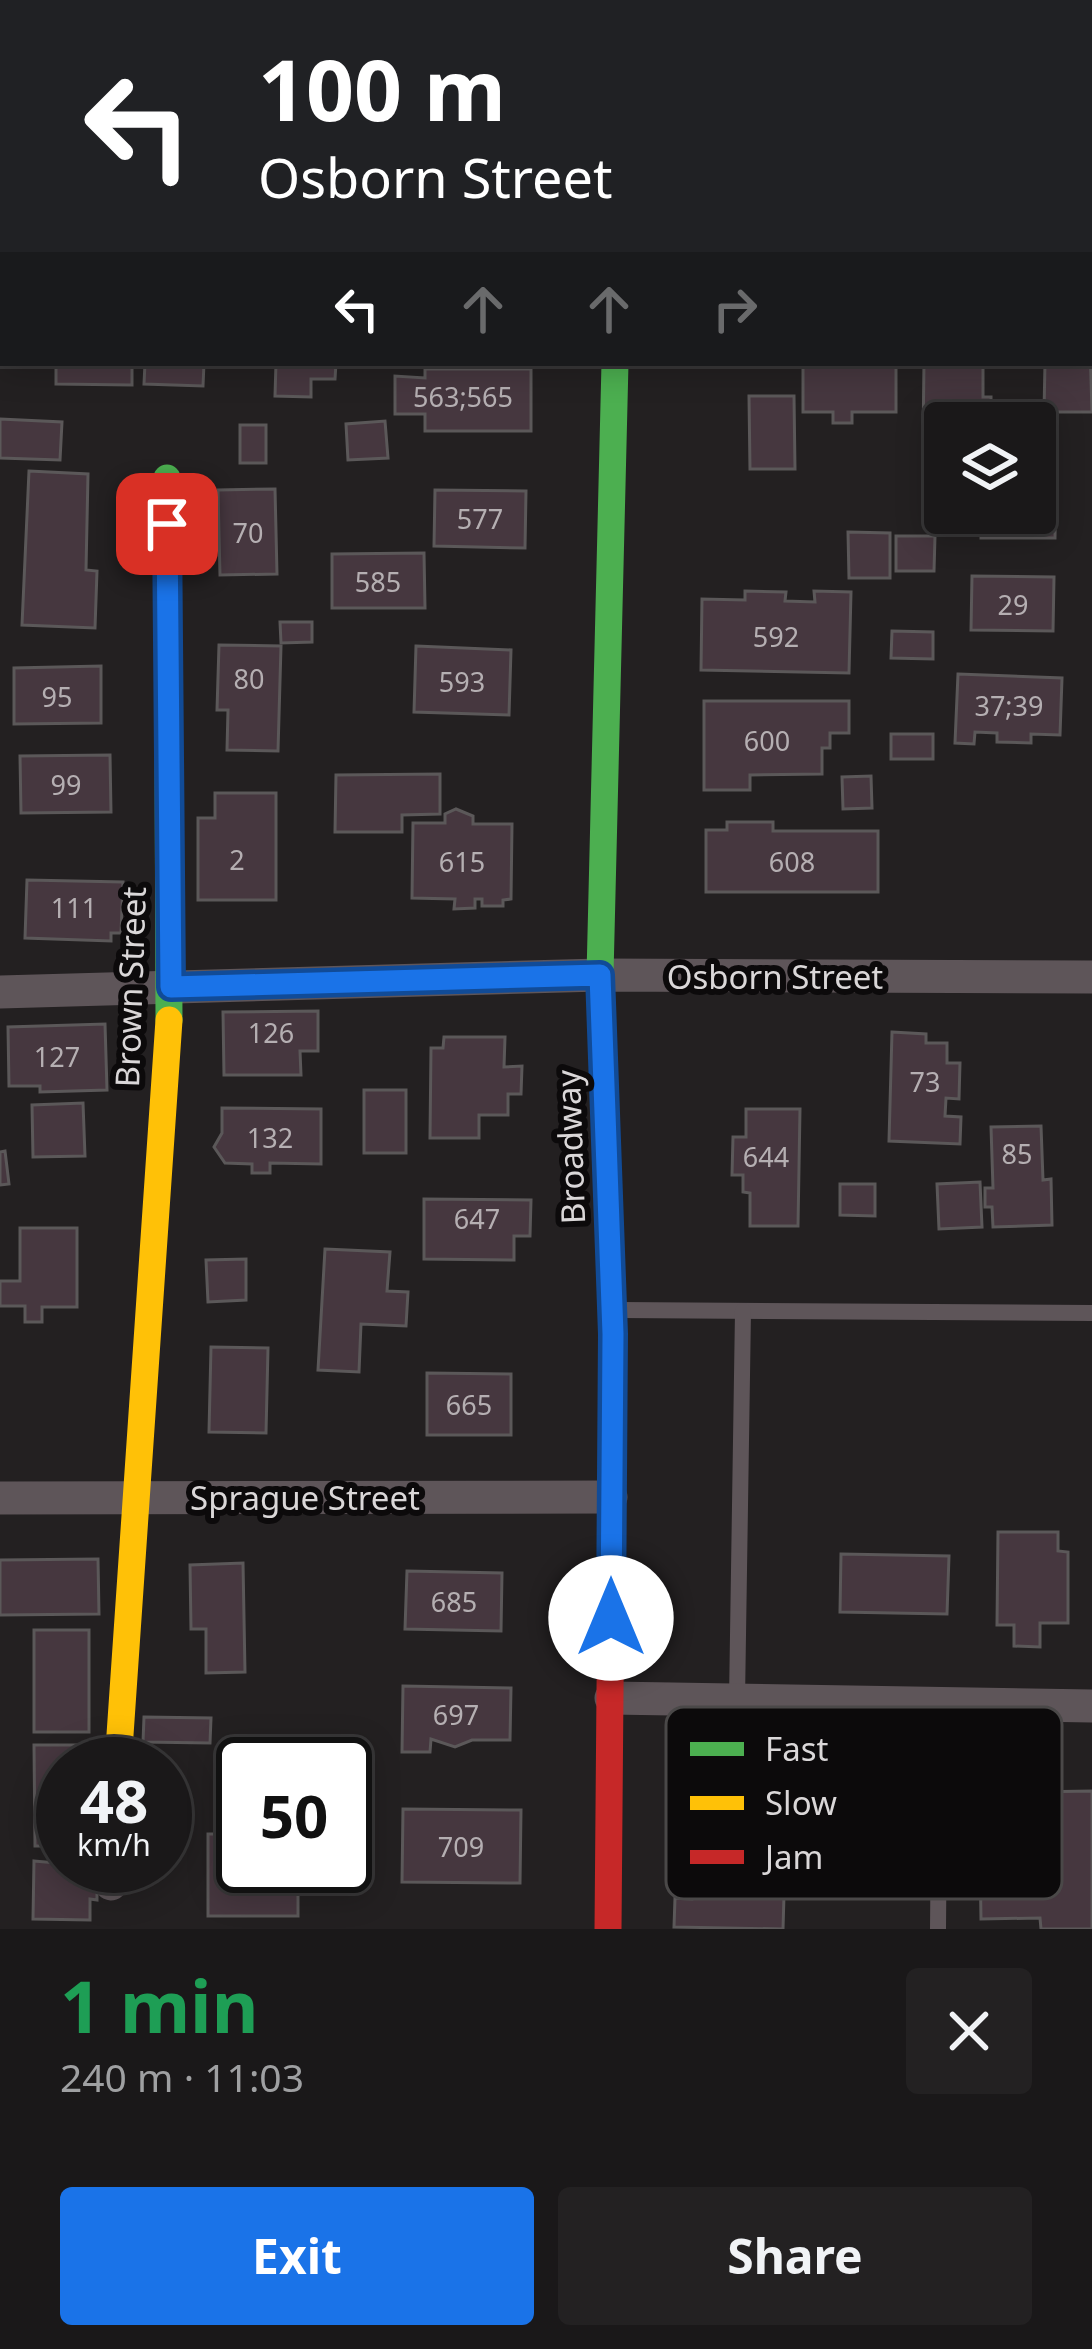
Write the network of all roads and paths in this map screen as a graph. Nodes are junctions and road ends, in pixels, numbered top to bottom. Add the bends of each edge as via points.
1 (615, 366) edge
2 (167, 478) dead end
3 (600, 975) junction
4 (1092, 977) edge
5 (171, 987) junction
6 (0, 992) edge
7 (612, 1310) junction
8 (743, 1311) junction
9 (1092, 1313) edge
10 (611, 1497) junction
11 (0, 1498) edge
12 (135, 1498) junction
13 (611, 1698) junction
14 (737, 1700) junction
15 (940, 1703) junction
16 (1092, 1706) edge
17 (940, 1707) edge
18 (120, 1737) edge
19 (938, 1899) edge
20 (608, 1929) edge
21 (938, 1929) edge

1 - 3 main road, Broadway
2 - 5 main road, Brown Street
3 - 4 street, Osborn Street
3 - 5 street, Osborn Street
3 - 7 main road, Broadway
5 - 6 street, Osborn Street
5 - 12 main road, Brown Street
7 - 8 lane
7 - 10 main road, Broadway
8 - 9 lane
8 - 14 lane
10 - 12 street, Sprague Street
10 - 13 main road, Broadway
11 - 12 street, Sprague Street
12 - 18 main road, Brown Street
13 - 14 street
13 - 20 main road, Broadway
14 - 15 street
15 - 16 street
15 - 17 lane
19 - 21 lane

